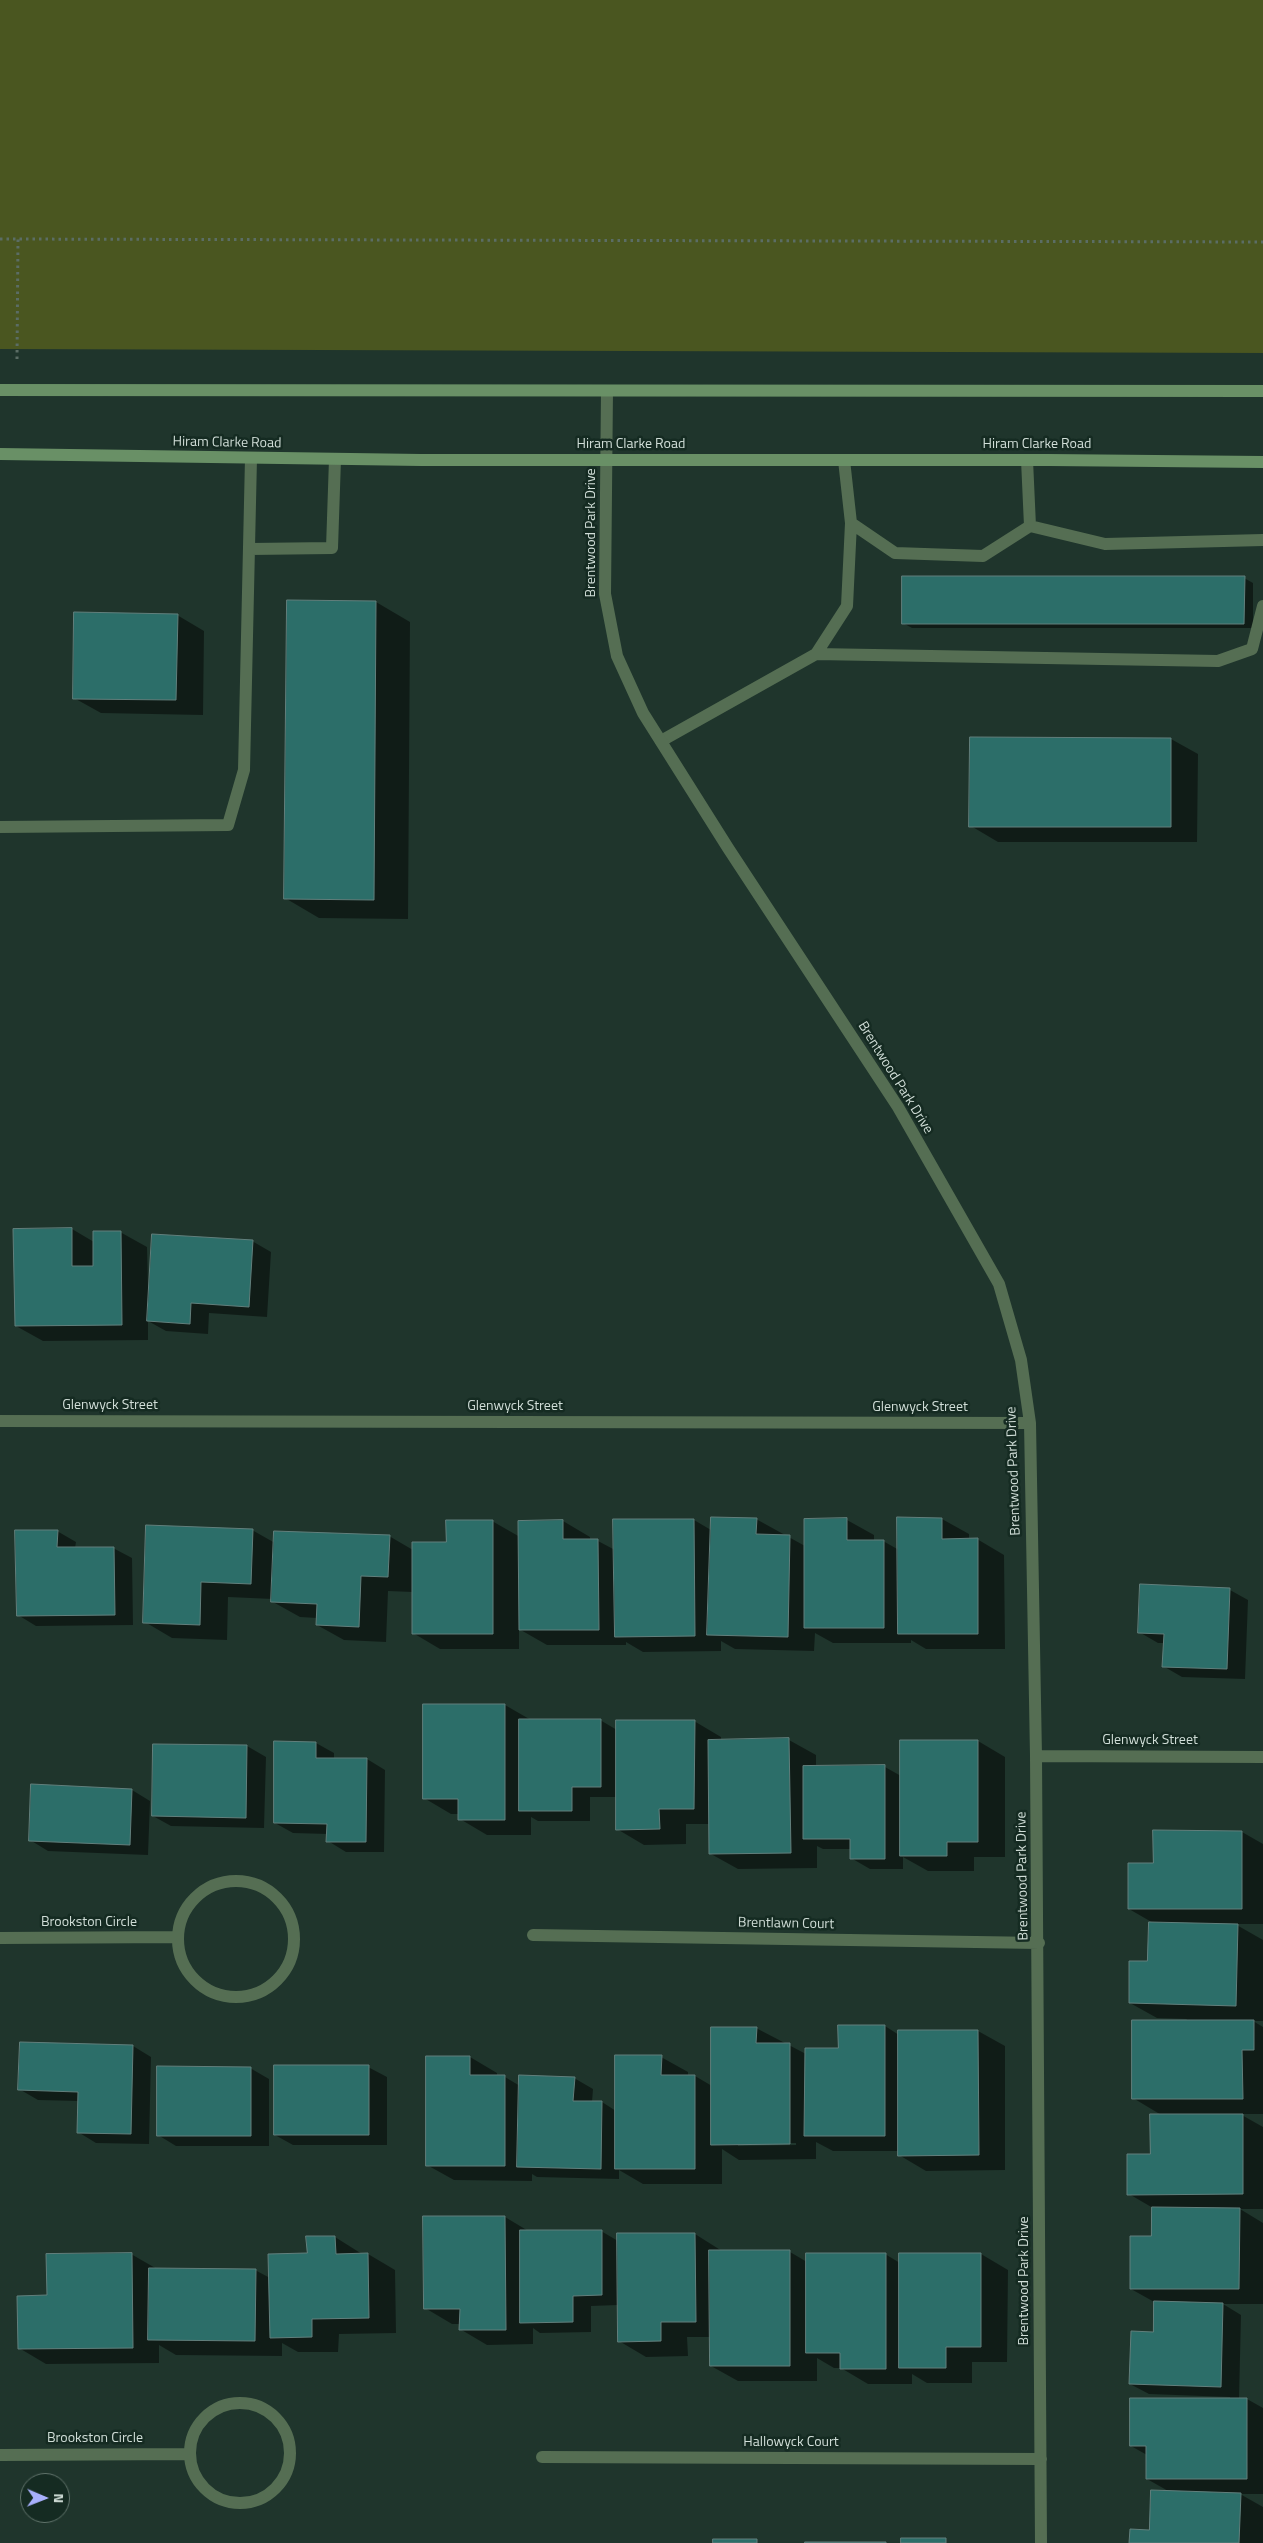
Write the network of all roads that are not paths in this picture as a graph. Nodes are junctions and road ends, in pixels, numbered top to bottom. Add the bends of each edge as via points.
1 (0, 390) edge
2 (607, 391) junction
3 (1263, 391) edge
4 (0, 454) edge
5 (251, 458) junction
6 (335, 459) junction
7 (608, 460) junction
8 (844, 460) junction
9 (1027, 460) junction
10 (1263, 462) edge
11 (850, 523) junction
12 (1030, 526) junction
13 (1263, 540) edge
14 (250, 549) junction
15 (1263, 606) edge
16 (816, 654) junction
17 (661, 741) junction
18 (0, 826) edge
19 (0, 1421) edge
20 (1030, 1423) junction
21 (1036, 1756) junction
22 (1263, 1757) edge
23 (533, 1935) dead end
24 (178, 1937) junction
25 (0, 1938) edge
26 (1039, 1943) junction
27 (0, 2454) edge
28 (190, 2454) junction
29 (542, 2457) dead end
30 (1041, 2459) junction
31 (1041, 2543) edge

1 - 2 main road
2 - 3 main road
2 - 7 street, Brentwood Park Drive
4 - 5 main road, Hiram Clarke Road
5 - 6 main road, Hiram Clarke Road
5 - 14 street
6 - 7 main road, Hiram Clarke Road
6 - 14 street via 332,548
7 - 8 main road, Hiram Clarke Road
7 - 17 street, Brentwood Park Drive via 605,594 617,656 643,713
8 - 9 main road, Hiram Clarke Road
8 - 11 street
9 - 10 main road, Hiram Clarke Road
9 - 12 street
11 - 12 street via 895,553 983,556
11 - 16 street via 847,606
12 - 13 street via 1104,544
14 - 18 street via 244,770 228,825
15 - 16 street via 1252,649 1218,661
16 - 17 street
17 - 20 street, Brentwood Park Drive via 898,1108 998,1284 1021,1360
19 - 20 street, Glenwyck Street
20 - 21 street, Brentwood Park Drive
21 - 22 street, Glenwyck Street
21 - 26 street, Brentwood Park Drive
23 - 26 street, Brentlawn Court
24 - 24 street via 181,1957 190,1974 205,1988 223,1996 243,1997 262,1991 278,1979 289,1963 294,1944 286,1908 274,1894 257,1884 240,1880 204,1890 182,1919
24 - 25 street, Brookston Circle
26 - 30 street, Brentwood Park Drive
27 - 28 street, Brookston Circle
28 - 28 street via 193,2471 201,2486 214,2497 231,2504 248,2504 265,2498 278,2488 287,2473 291,2456 289,2440 272,2413 242,2402 225,2405 205,2418 192,2438
29 - 30 street, Hallowyck Court
30 - 31 street, Brentwood Park Drive

